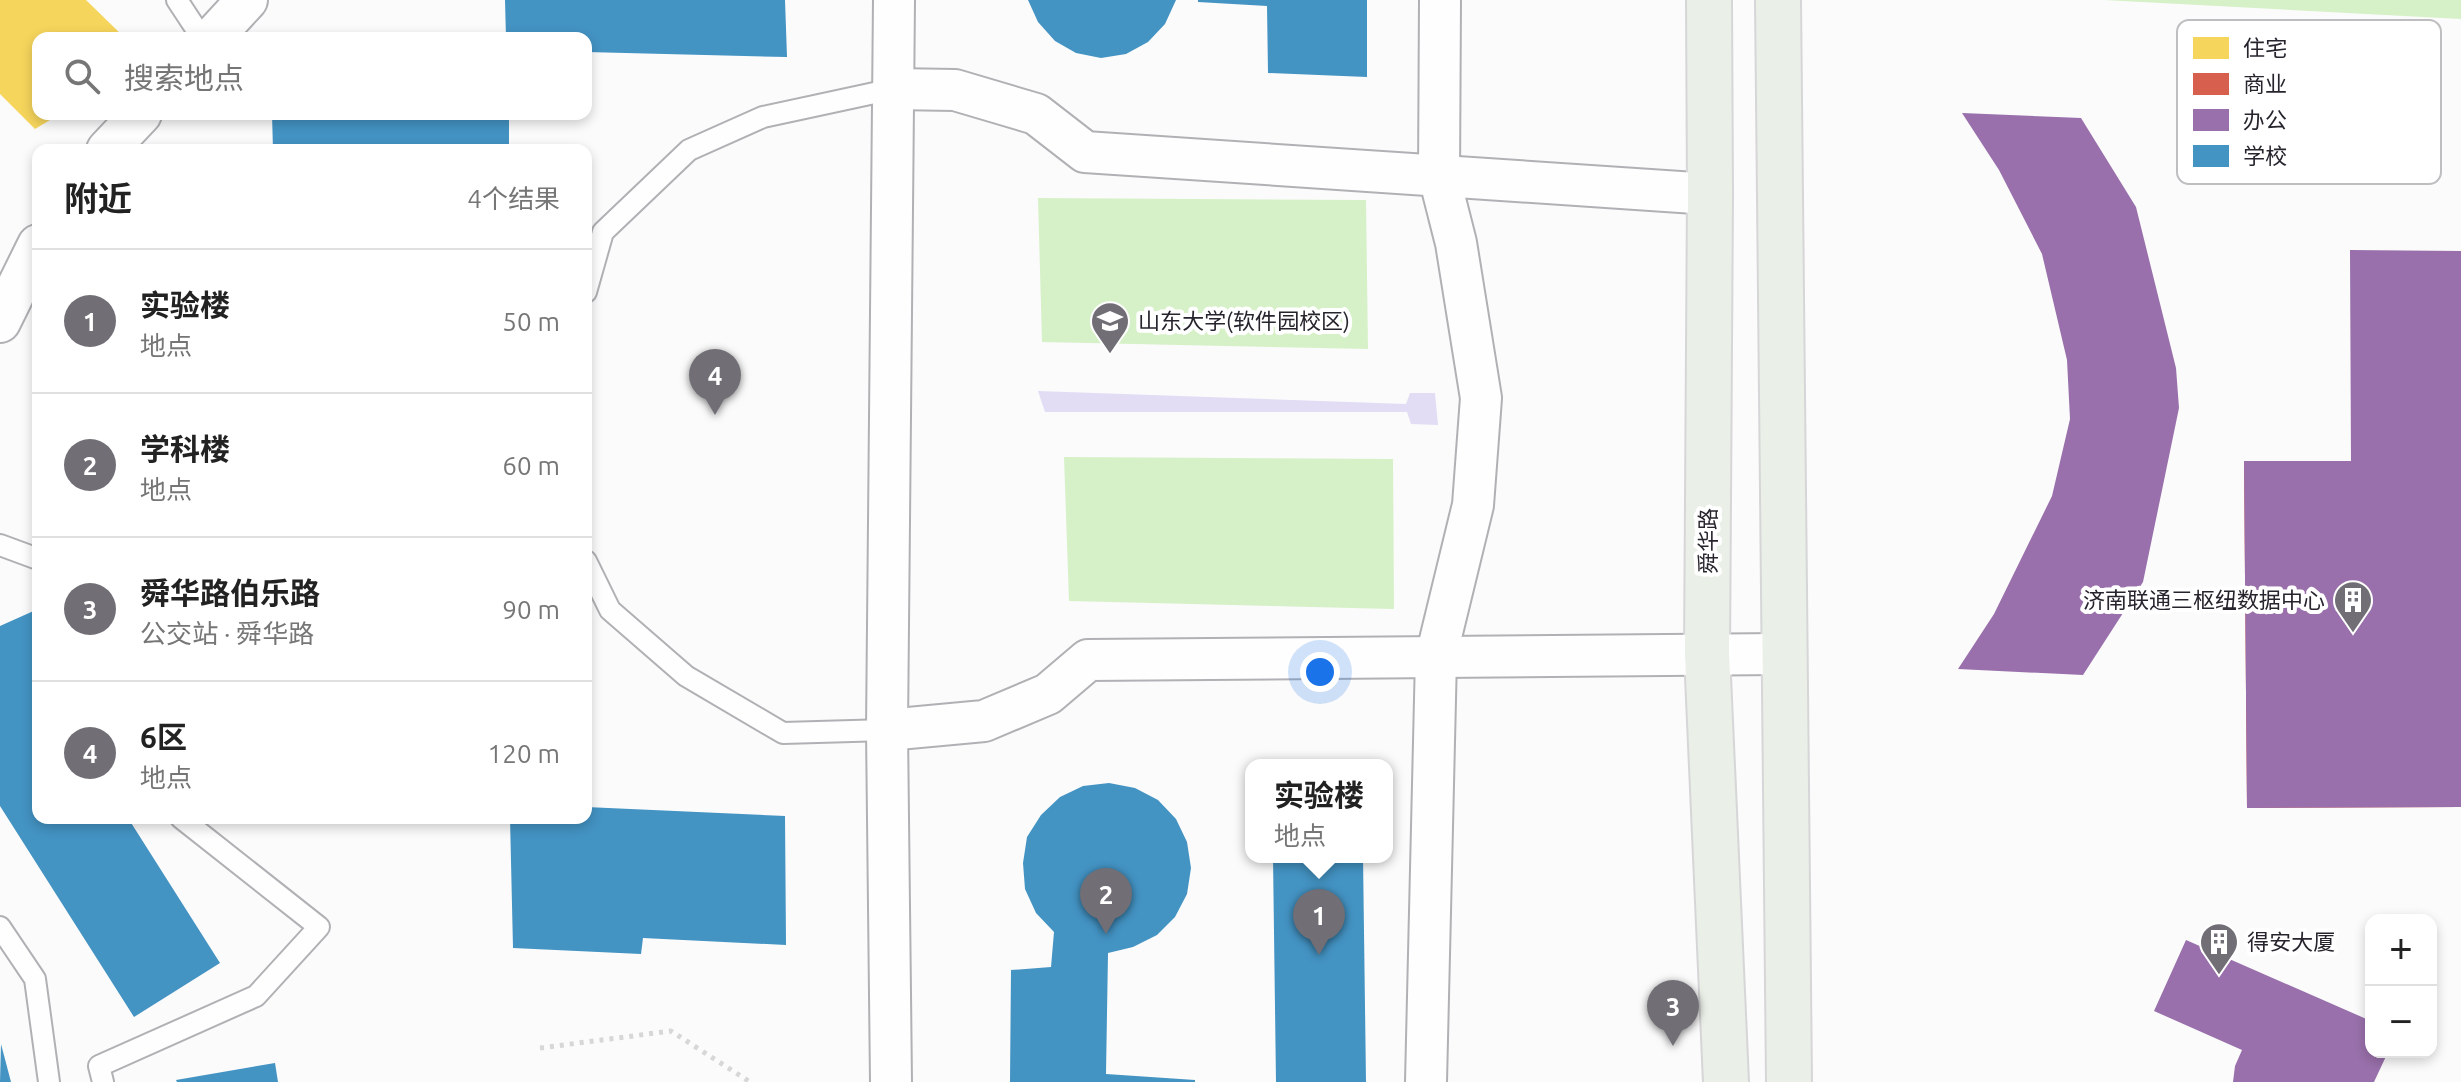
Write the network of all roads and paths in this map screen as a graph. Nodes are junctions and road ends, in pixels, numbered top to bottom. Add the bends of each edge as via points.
1 (177, 0) edge
2 (247, 0) edge
3 (894, 0) edge
4 (1440, 0) edge
5 (1709, 0) edge
6 (1778, 0) edge
7 (198, 32) edge
8 (218, 32) edge
9 (893, 89) junction
10 (135, 120) edge
11 (113, 144) edge
12 (1439, 176) junction
13 (1710, 194) junction
14 (32, 257) edge
15 (592, 271) edge
16 (0, 322) edge
17 (0, 545) edge
18 (32, 557) edge
19 (592, 573) edge
20 (1707, 654) junction
21 (1785, 654) junction
22 (1436, 657) junction
23 (887, 730) junction
24 (189, 824) edge
25 (0, 927) edge
26 (540, 1048) dead end
27 (49, 1082) edge
28 (103, 1082) edge
29 (750, 1082) edge
30 (891, 1082) edge
31 (1426, 1082) edge
32 (1726, 1082) edge
33 (1789, 1082) edge

1 - 7 lane
2 - 8 street
3 - 9 street
4 - 12 street
5 - 13 main road, 舜华路
6 - 21 main road
9 - 12 street via 955,90 1036,114 1085,152
9 - 15 lane via 763,117 689,150 603,232
9 - 23 street
10 - 11 street
12 - 13 street
12 - 22 street via 1456,243 1481,398 1473,505
13 - 20 main road, 舜华路
14 - 16 street
17 - 18 lane
19 - 23 lane via 610,610 686,676 783,733
20 - 21 street
20 - 22 street
20 - 32 main road, 舜华路
21 - 33 main road
22 - 23 street via 1088,660 1048,694 984,721
22 - 31 street
23 - 30 street
24 - 28 lane via 319,927 256,996 99,1066
25 - 27 lane via 35,979
26 - 29 path via 671,1031

